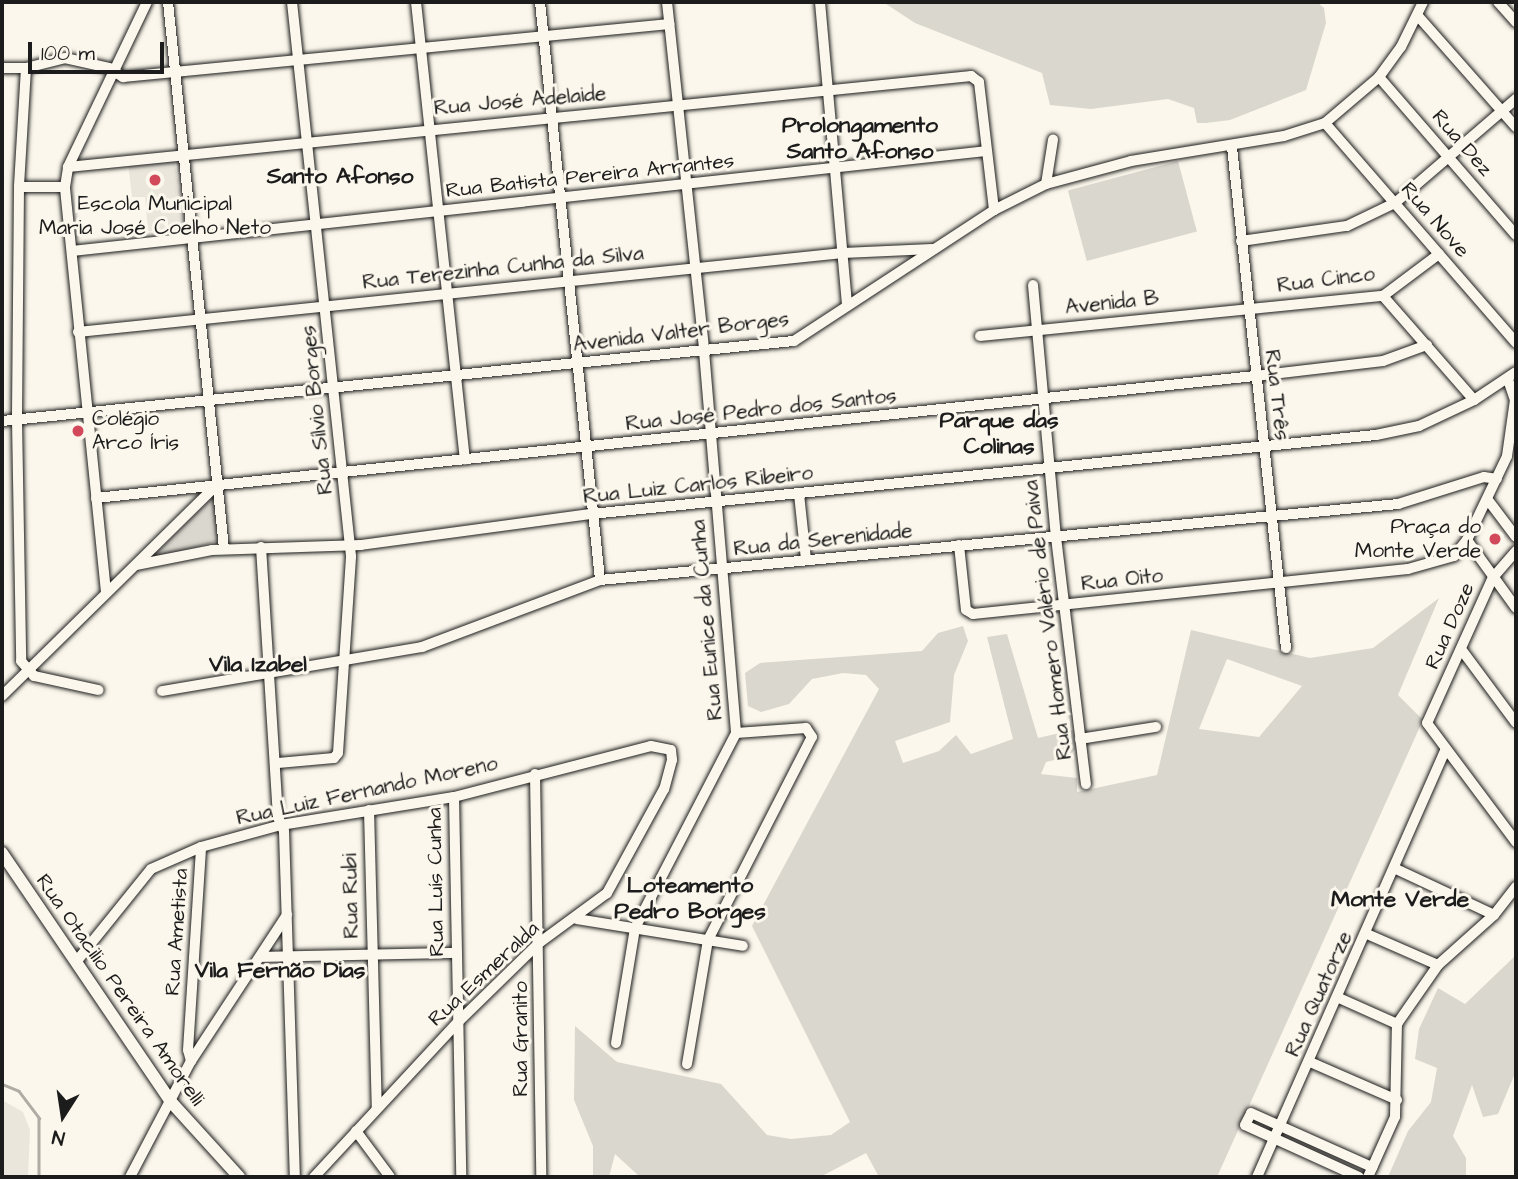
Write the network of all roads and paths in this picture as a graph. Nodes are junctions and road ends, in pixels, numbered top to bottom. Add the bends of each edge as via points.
1 (147, 2) edge
2 (168, 2) edge
3 (292, 2) edge
4 (416, 2) edge
5 (540, 2) edge
6 (667, 2) edge
7 (820, 2) edge
8 (1423, 2) edge
9 (1498, 2) edge
10 (1418, 16) junction
11 (1516, 22) edge
12 (669, 24) junction
13 (543, 35) junction
14 (421, 47) junction
15 (300, 61) junction
16 (2, 68) edge
17 (26, 68) junction
18 (114, 72) junction
19 (177, 72) junction
20 (1379, 77) junction
21 (829, 87) junction
22 (1516, 99) edge
23 (678, 105) junction
24 (1503, 111) junction
25 (553, 118) junction
26 (1325, 122) junction
27 (1516, 127) edge
28 (428, 129) junction
29 (1053, 140) dead end
30 (308, 142) junction
31 (1232, 147) junction
32 (986, 151) junction
33 (183, 154) junction
34 (1449, 157) junction
35 (837, 166) junction
36 (68, 167) junction
37 (1046, 184) junction
38 (687, 186) junction
39 (19, 187) junction
40 (65, 187) junction
41 (563, 200) junction
42 (1395, 203) junction
43 (994, 210) junction
44 (438, 211) junction
45 (316, 224) junction
46 (1516, 235) edge
47 (192, 237) junction
48 (1241, 241) junction
49 (932, 249) junction
50 (72, 251) junction
51 (843, 253) junction
52 (1439, 254) junction
53 (695, 268) junction
54 (570, 281) junction
55 (1033, 285) dead end
56 (446, 294) junction
57 (1383, 296) junction
58 (847, 303) junction
59 (325, 306) junction
60 (1247, 308) junction
61 (200, 317) junction
62 (1037, 330) junction
63 (78, 332) junction
64 (980, 336) dead end
65 (1516, 343) edge
66 (1427, 345) junction
67 (704, 351) junction
68 (580, 364) junction
69 (1516, 372) edge
70 (455, 376) junction
71 (1255, 376) junction
72 (1508, 380) junction
73 (334, 389) junction
74 (209, 400) junction
75 (1042, 400) junction
76 (1474, 400) junction
77 (88, 412) junction
78 (17, 420) junction
79 (2, 421) edge
80 (711, 434) junction
81 (1264, 446) junction
82 (586, 447) junction
83 (465, 458) junction
84 (1049, 468) junction
85 (342, 472) junction
86 (1497, 479) junction
87 (219, 483) junction
88 (799, 494) junction
89 (96, 498) junction
90 (1488, 500) junction
91 (716, 502) junction
92 (592, 514) junction
93 (1271, 514) junction
94 (1056, 537) junction
95 (1516, 537) edge
96 (1467, 540) junction
97 (959, 545) junction
98 (351, 546) junction
99 (261, 547) junction
100 (224, 549) junction
101 (1516, 551) edge
102 (806, 559) junction
103 (136, 565) junction
104 (723, 569) junction
105 (1493, 577) junction
106 (600, 580) junction
107 (1278, 584) junction
108 (106, 592) junction
109 (1064, 605) junction
110 (1516, 608) edge
111 (1286, 648) dead end
112 (1461, 649) junction
113 (346, 661) junction
114 (28, 670) junction
115 (271, 674) junction
116 (97, 690) dead end
117 (162, 691) dead end
118 (2, 696) edge
119 (1516, 723) edge
120 (1156, 727) dead end
121 (736, 733) junction
122 (1080, 739) junction
123 (1446, 749) junction
124 (671, 750) joint
125 (278, 763) junction
126 (535, 775) junction
127 (1086, 784) dead end
128 (454, 797) junction
129 (369, 810) junction
130 (281, 825) junction
131 (1516, 842) edge
132 (201, 847) junction
133 (2, 853) edge
134 (1396, 869) junction
135 (1516, 887) edge
136 (287, 915) junction
137 (1494, 915) junction
138 (577, 919) junction
139 (635, 928) junction
140 (1367, 934) junction
141 (708, 940) junction
142 (540, 943) junction
143 (743, 946) dead end
144 (456, 953) junction
145 (371, 955) junction
146 (288, 956) junction
147 (262, 957) junction
148 (76, 962) junction
149 (1438, 965) junction
150 (1339, 998) junction
151 (458, 1022) junction
152 (1397, 1024) junction
153 (616, 1043) dead end
154 (191, 1061) junction
155 (1310, 1062) junction
156 (687, 1064) dead end
157 (1397, 1100) junction
158 (172, 1103) junction
159 (377, 1108) junction
160 (1281, 1127) junction
161 (356, 1131) junction
162 (1275, 1139) junction
163 (1370, 1172) edge
164 (131, 1177) edge
165 (239, 1177) edge
166 (295, 1177) edge
167 (314, 1177) edge
168 (390, 1177) edge
169 (461, 1177) edge
170 (541, 1177) edge
171 (1257, 1177) edge
172 (1359, 1177) edge

1 - 18 street
2 - 19 street
3 - 15 street, Rua Sílvio Borges
4 - 14 street
5 - 13 street
6 - 12 street, Rua Eunice da Cunha
7 - 21 street
8 - 10 street, Avenida Valter Borges
9 - 11 street
10 - 20 street, Avenida Valter Borges
10 - 24 street
12 - 13 street
12 - 23 street, Rua Eunice da Cunha
13 - 14 street
13 - 25 street
14 - 15 street
14 - 28 street
15 - 19 street
15 - 30 street, Rua Sílvio Borges
16 - 17 street
17 - 18 street via 65,58
17 - 39 street
18 - 19 street via 123,78
18 - 36 street
19 - 33 street
20 - 26 street, Avenida Valter Borges
20 - 34 street, Rua Dez
21 - 23 street, Rua José Adelaide
21 - 32 street, Rua José Adelaide via 976,78
21 - 35 street
22 - 24 street
23 - 25 street, Rua José Adelaide
23 - 38 street, Rua Eunice da Cunha
24 - 27 street
24 - 34 street
25 - 28 street, Rua José Adelaide
25 - 41 street
26 - 31 street, Avenida Valter Borges
26 - 42 street, Rua Nove
28 - 30 street, Rua José Adelaide
28 - 44 street
29 - 37 street
30 - 33 street, Rua José Adelaide
30 - 45 street, Rua Sílvio Borges
31 - 37 street, Avenida Valter Borges via 1131,161
31 - 48 street, Rua Três
32 - 35 street, Rua Batista Pereira Arrantes
32 - 43 street
33 - 36 street, Rua José Adelaide
33 - 47 street
34 - 42 street
34 - 46 street, Rua Dez
35 - 38 street, Rua Batista Pereira Arrantes
35 - 51 street
36 - 40 street
37 - 43 street, Avenida Valter Borges
38 - 41 street, Rua Batista Pereira Arrantes
38 - 53 street, Rua Eunice da Cunha
39 - 40 street
39 - 78 street
40 - 50 street
41 - 44 street, Rua Batista Pereira Arrantes
41 - 54 street
42 - 48 street via 1347,226
42 - 52 street, Rua Nove
43 - 49 street, Avenida Valter Borges
44 - 45 street, Rua Batista Pereira Arrantes
44 - 56 street
45 - 47 street, Rua Batista Pereira Arrantes
45 - 59 street, Rua Sílvio Borges
47 - 50 street, Rua Batista Pereira Arrantes
47 - 61 street
48 - 60 street, Rua Três
49 - 51 street, Rua Terezinha Cunha da Silva
49 - 58 street, Avenida Valter Borges
50 - 63 street
51 - 53 street, Rua Terezinha Cunha da Silva
51 - 58 street
52 - 57 street, Rua Cinco
52 - 65 street, Rua Nove
53 - 54 street, Rua Terezinha Cunha da Silva
53 - 67 street, Rua Eunice da Cunha
54 - 56 street, Rua Terezinha Cunha da Silva
54 - 68 street
55 - 62 street, Rua Homero Valério de Paiva
56 - 59 street, Rua Terezinha Cunha da Silva
56 - 70 street
57 - 60 street, Rua Cinco
57 - 66 street
58 - 67 street, Avenida Valter Borges via 794,341
59 - 61 street, Rua Terezinha Cunha da Silva
59 - 73 street, Rua Sílvio Borges
60 - 62 street, Avenida B
60 - 71 street, Rua Três
61 - 63 street, Rua Terezinha Cunha da Silva
61 - 74 street
62 - 64 street, Avenida B
62 - 75 street, Rua Homero Valério de Paiva
63 - 77 street
66 - 71 street, Rua José Pedro dos Santos via 1383,361
66 - 76 street
67 - 68 street, Avenida Valter Borges
67 - 80 street, Rua Eunice da Cunha
68 - 70 street, Avenida Valter Borges
68 - 82 street
69 - 72 street, Rua Luiz Carlos Ribeiro
70 - 73 street, Avenida Valter Borges
70 - 83 street
71 - 75 street, Rua José Pedro dos Santos
71 - 81 street, Rua Três
72 - 76 street, Rua Luiz Carlos Ribeiro
72 - 86 street via 1516,400 1507,456
73 - 74 street, Avenida Valter Borges
73 - 85 street, Rua Sílvio Borges
74 - 77 street, Avenida Valter Borges
74 - 87 street
75 - 80 street, Rua José Pedro dos Santos
75 - 84 street, Rua Homero Valério de Paiva
76 - 81 street, Rua Luiz Carlos Ribeiro via 1419,426
77 - 78 street, Avenida Valter Borges
77 - 89 street
78 - 79 street, Avenida Valter Borges
78 - 114 street via 20,661
80 - 82 street, Rua José Pedro dos Santos
80 - 91 street, Rua Eunice da Cunha
81 - 84 street, Rua Luiz Carlos Ribeiro
81 - 93 street, Rua Três
82 - 83 street, Rua José Pedro dos Santos
82 - 92 street
83 - 85 street, Rua José Pedro dos Santos
84 - 88 street, Rua Luiz Carlos Ribeiro
84 - 94 street, Rua Homero Valério de Paiva
85 - 87 street, Rua José Pedro dos Santos
85 - 98 street, Rua Sílvio Borges
86 - 90 street
86 - 93 street, Rua da Serenidade via 1484,477 1398,504
87 - 89 street, Rua José Pedro dos Santos
87 - 100 street
87 - 103 street
88 - 91 street, Rua Luiz Carlos Ribeiro
88 - 102 street
89 - 108 street
90 - 95 street
90 - 96 street
91 - 92 street, Rua Luiz Carlos Ribeiro
91 - 104 street, Rua Eunice da Cunha
92 - 98 street, Rua Luiz Carlos Ribeiro
92 - 106 street
93 - 94 street, Rua da Serenidade
93 - 107 street, Rua Três
94 - 97 street, Rua da Serenidade
94 - 109 street, Rua Homero Valério de Paiva
96 - 105 street
96 - 107 street, Rua Oito via 1454,556 1408,569
97 - 102 street, Rua da Serenidade
97 - 109 street, Rua Oito via 969,612
98 - 99 street, Rua Luiz Carlos Ribeiro
98 - 113 street, Rua Sílvio Borges
99 - 100 street, Rua Luiz Carlos Ribeiro
99 - 115 street
100 - 103 street, Rua Luiz Carlos Ribeiro
101 - 105 street, Rua Doze
102 - 104 street, Rua da Serenidade
103 - 108 street
104 - 106 street, Rua da Serenidade
104 - 121 street, Rua Eunice da Cunha
105 - 110 street
105 - 112 street, Rua Doze
106 - 113 street, Rua da Serenidade via 422,647
107 - 109 street, Rua Oito
107 - 111 street, Rua Três
108 - 114 street
109 - 122 street, Rua Homero Valério de Paiva
112 - 119 street
112 - 123 street, Rua Doze via 1427,723
113 - 115 street, Rua da Serenidade
113 - 125 street, Rua Sílvio Borges via 337,755
114 - 116 street via 34,676
114 - 118 street
115 - 117 street, Rua da Serenidade
115 - 125 street
120 - 122 street
121 - 139 street
121 - 141 street via 806,728 812,737
122 - 127 street, Rua Homero Valério de Paiva
123 - 131 street
123 - 134 street, Rua Quatorze
124 - 126 street, Rua Luiz Fernando Moreno via 652,746
124 - 138 street, Rua Esmeralda via 673,760 663,789 607,892
125 - 130 street
126 - 128 street, Rua Luiz Fernando Moreno
126 - 142 street, Rua Granito
128 - 129 street, Rua Luiz Fernando Moreno
128 - 144 street, Rua Luís Cunha
129 - 130 street, Rua Luiz Fernando Moreno
129 - 145 street, Rua Rubi
130 - 132 street, Rua Luiz Fernando Moreno
130 - 136 street
132 - 148 street, Rua Luiz Fernando Moreno via 151,869
132 - 154 street, Rua Ametista via 188,1050
133 - 148 main road, Rua Otacilio Pereira Amorelli
134 - 137 street
134 - 140 street, Rua Quatorze
135 - 137 street
136 - 146 street
136 - 147 street
137 - 149 street
138 - 139 street
138 - 142 street, Rua Esmeralda
139 - 141 street
139 - 153 street
140 - 149 street
140 - 150 street, Rua Quatorze
141 - 143 street
141 - 156 street
142 - 151 street, Rua Esmeralda
142 - 170 street, Rua Granito
144 - 145 street
144 - 151 street, Rua Luís Cunha
145 - 146 street
145 - 159 street, Rua Rubi
146 - 147 street
146 - 166 street
147 - 154 street
148 - 158 main road, Rua Otacilio Pereira Amorelli
149 - 152 street
150 - 152 street
150 - 155 street, Rua Quatorze
151 - 159 street, Rua Esmeralda
151 - 169 street, Rua Luís Cunha
152 - 157 street
154 - 158 street
155 - 157 street
155 - 160 street, Rua Quatorze
157 - 163 street via 1386,1141
158 - 164 street
158 - 165 main road, Rua Otacilio Pereira Amorelli
159 - 161 street, Rua Esmeralda
160 - 162 street, Rua Quatorze
160 - 162 street via 1251,1113 1245,1125
160 - 163 street
161 - 167 street, Rua Esmeralda
161 - 168 street
162 - 171 street, Rua Quatorze
162 - 172 street

